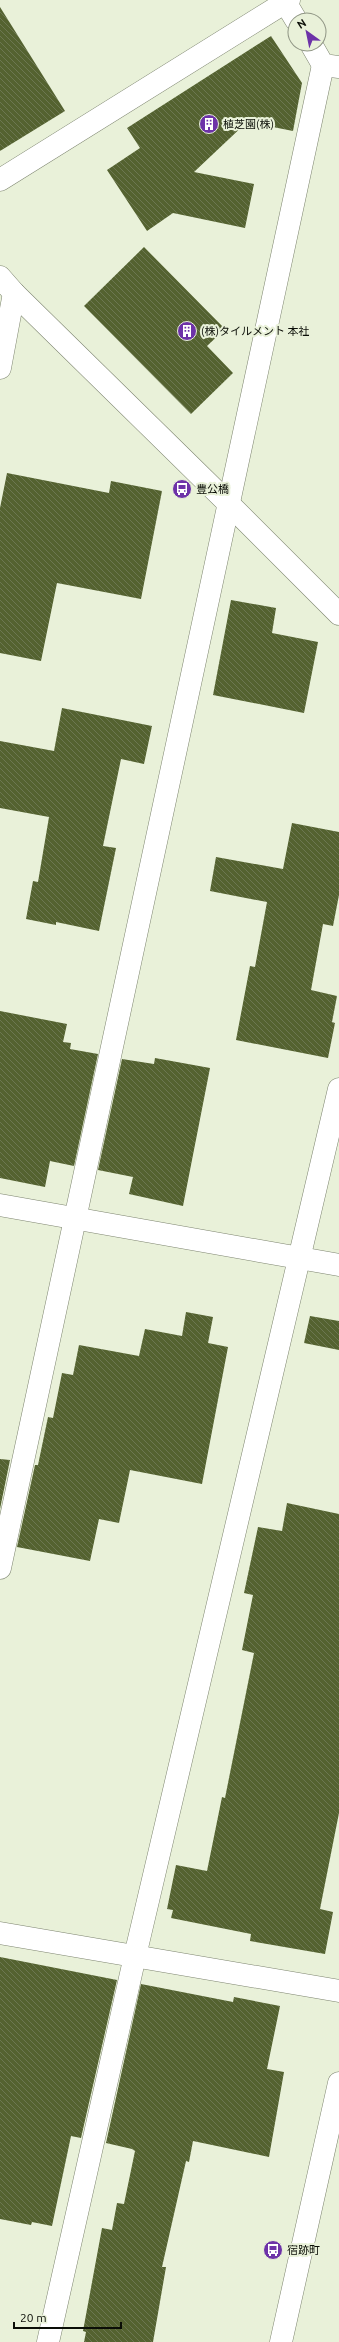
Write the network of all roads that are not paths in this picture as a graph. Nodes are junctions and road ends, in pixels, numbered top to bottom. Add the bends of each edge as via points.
1 (289, 6) edge
2 (318, 52) edge
3 (331, 66) edge
4 (0, 180) edge
5 (0, 277) edge
6 (14, 294) junction
7 (0, 368) edge
8 (228, 503) junction
9 (339, 614) edge
10 (339, 1089) edge
11 (0, 1205) edge
12 (75, 1218) junction
13 (300, 1258) junction
14 (339, 1265) edge
15 (0, 1568) edge
16 (0, 1933) edge
17 (135, 1956) junction
18 (339, 1991) edge
19 (339, 2083) edge
20 (48, 2342) edge
21 (281, 2342) edge

1 - 4 street
2 - 3 street
3 - 8 street
5 - 6 street
6 - 7 street
6 - 8 street
8 - 9 street
8 - 12 street
10 - 13 street
11 - 12 street
12 - 13 street
12 - 15 street
13 - 14 street
13 - 17 street
16 - 17 street
17 - 18 street
17 - 20 street
19 - 21 street

